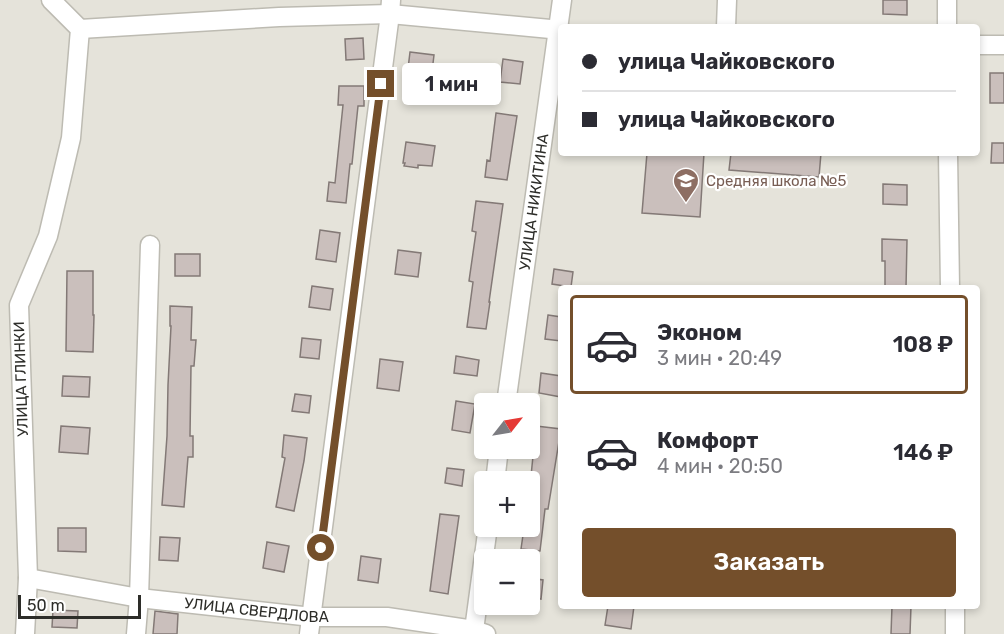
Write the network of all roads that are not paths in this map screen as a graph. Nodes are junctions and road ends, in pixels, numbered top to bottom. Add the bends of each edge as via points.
1 (51, 0) edge
2 (562, 0) edge
3 (727, 0) edge
4 (947, 0) edge
5 (390, 7) edge
6 (560, 24) edge
7 (726, 24) edge
8 (947, 24) edge
9 (80, 29) junction
10 (558, 30) edge
11 (558, 44) edge
12 (980, 45) edge
13 (1004, 45) edge
14 (948, 156) edge
15 (150, 245) dead end
16 (950, 285) edge
17 (508, 393) edge
18 (487, 537) edge
19 (28, 578) junction
20 (138, 598) junction
21 (955, 609) edge
22 (310, 626) edge
23 (480, 632) edge
24 (25, 634) edge
25 (136, 634) edge
26 (955, 634) edge

1 - 9 street
2 - 6 street, УЛИЦА НИКИТИНА
3 - 7 street
4 - 8 street
5 - 9 street
5 - 10 street
5 - 22 street
9 - 19 street, УЛИЦА ГЛИНКИ via 71,138 48,236 19,305
11 - 17 street, УЛИЦА НИКИТИНА
12 - 13 street
14 - 16 street
15 - 20 street
18 - 23 street
19 - 20 street, УЛИЦА СВЕРДЛОВА
19 - 24 street, УЛИЦА ГЛИНКИ
20 - 22 street, УЛИЦА СВЕРДЛОВА
20 - 25 street
21 - 26 street
22 - 23 street, УЛИЦА СВЕРДЛОВА via 387,617

